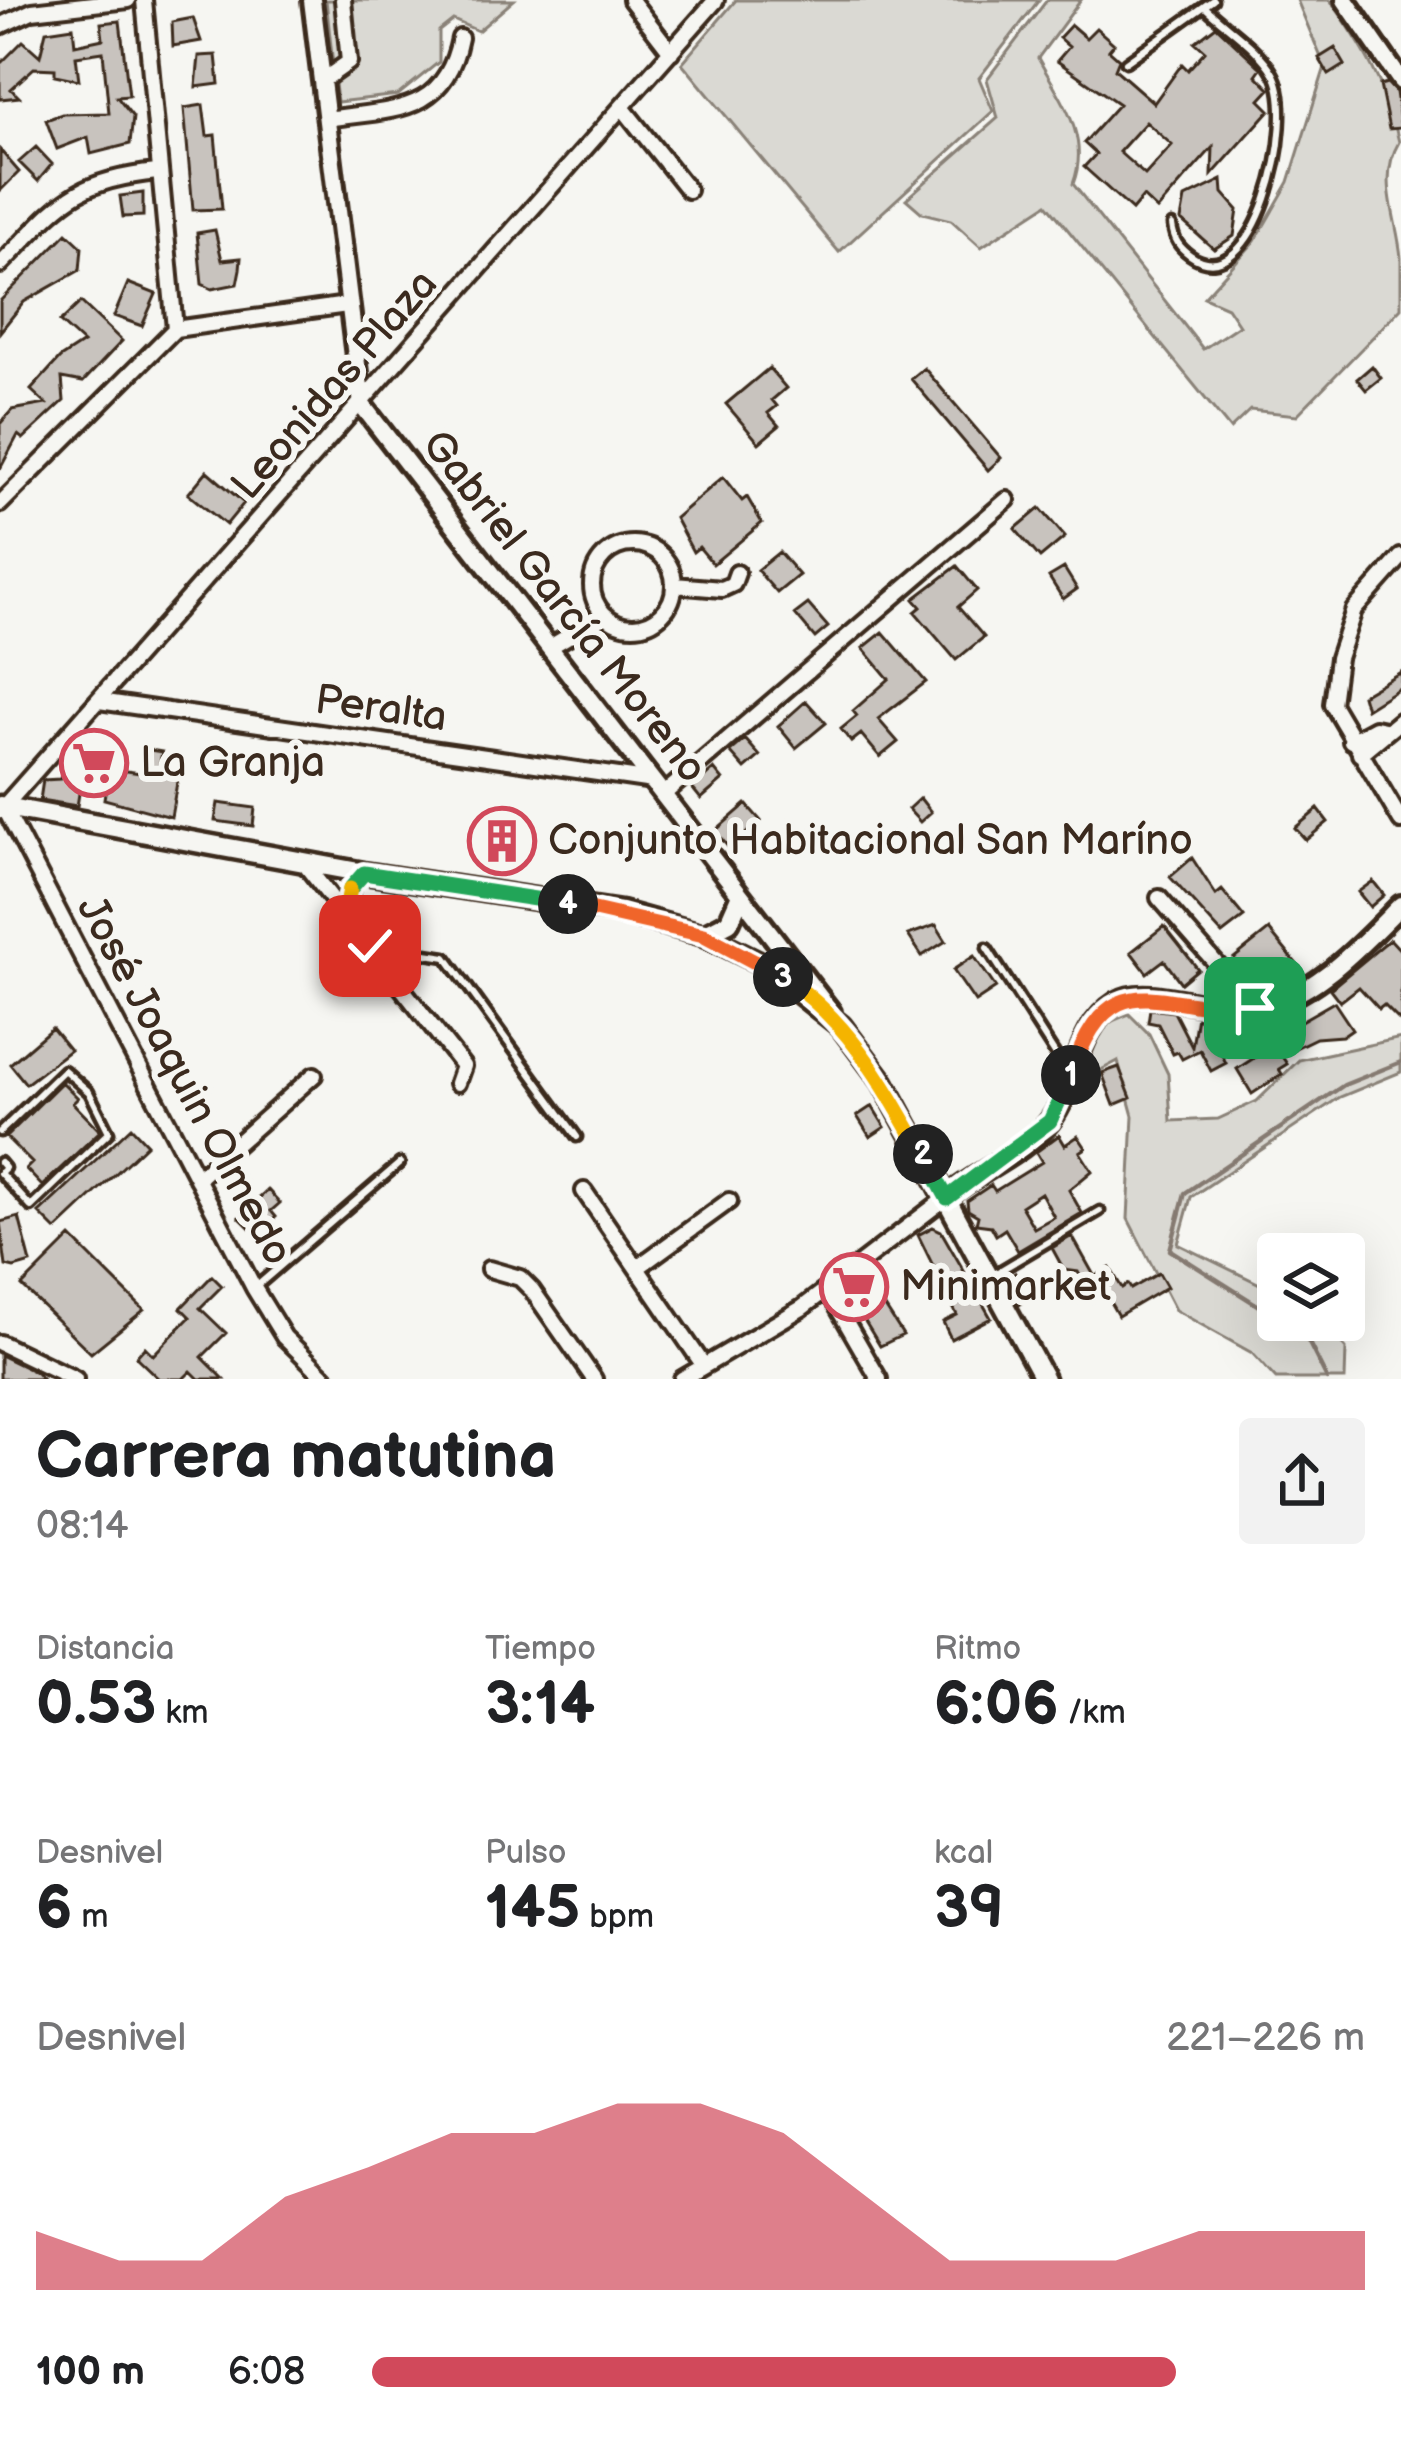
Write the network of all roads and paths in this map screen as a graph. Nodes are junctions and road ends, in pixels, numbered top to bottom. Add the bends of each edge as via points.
1 (128, 0) edge
2 (144, 0) edge
3 (312, 0) edge
4 (344, 0) edge
5 (631, 0) edge
6 (716, 0) edge
7 (1214, 0) edge
8 (1345, 0) edge
9 (1206, 8) junction
10 (0, 26) edge
11 (460, 38) dead end
12 (671, 52) junction
13 (1126, 62) dead end
14 (322, 81) junction
15 (1401, 81) edge
16 (622, 107) junction
17 (327, 119) junction
18 (158, 172) junction
19 (688, 190) dead end
20 (1172, 225) dead end
21 (0, 265) edge
22 (347, 305) junction
23 (175, 328) junction
24 (362, 405) junction
25 (1007, 500) dead end
26 (0, 504) edge
27 (1401, 557) edge
28 (737, 572) dead end
29 (674, 585) junction
30 (604, 615) junction
31 (550, 647) junction
32 (99, 701) junction
33 (1401, 720) edge
34 (1356, 747) junction
35 (659, 788) junction
36 (1, 806) edge
37 (1401, 821) edge
38 (301, 860) junction
39 (364, 873) junction
40 (740, 897) junction
41 (1159, 898) dead end
42 (1401, 905) edge
43 (349, 919) junction
44 (704, 935) junction
45 (370, 946) junction
46 (987, 948) dead end
47 (1255, 1008) junction
48 (841, 1026) junction
49 (314, 1075) dead end
50 (1070, 1077) junction
51 (458, 1083) dead end
52 (0, 1132) edge
53 (577, 1136) dead end
54 (0, 1162) edge
55 (400, 1163) dead end
56 (0, 1173) edge
57 (197, 1179) junction
58 (584, 1191) dead end
59 (947, 1198) junction
60 (729, 1201) dead end
61 (1100, 1211) dead end
62 (637, 1268) junction
63 (489, 1269) dead end
64 (988, 1278) junction
65 (254, 1288) junction
66 (826, 1289) junction
67 (0, 1343) edge
68 (704, 1366) junction
69 (75, 1379) edge
70 (327, 1379) edge
71 (594, 1379) edge
72 (682, 1379) edge
73 (879, 1379) edge
74 (1044, 1379) edge

1 - 10 street via 32,11
2 - 18 street
3 - 14 street, Gabriel García Moreno
4 - 14 street via 349,62
5 - 12 street
6 - 12 street, Leonidas Plaza
7 - 9 lane
8 - 15 street
9 - 13 lane
9 - 20 lane via 1277,80 1280,152 1256,221 1221,262 1198,261
11 - 17 street via 454,65 413,106
12 - 16 street, Leonidas Plaza
14 - 17 street, Gabriel García Moreno
16 - 19 street
16 - 24 street, Leonidas Plaza
17 - 22 street, Gabriel García Moreno
18 - 21 street via 76,189
18 - 23 street
22 - 23 street
22 - 24 street, Gabriel García Moreno
23 - 26 street
24 - 31 street, Gabriel García Moreno
24 - 32 street, Leonidas Plaza
25 - 35 street
27 - 34 street via 1354,610 1337,658 1333,704
28 - 29 street via 722,589
29 - 30 street via 667,608 644,625
29 - 30 street via 652,548 610,550 592,588
30 - 31 street
31 - 35 street, Gabriel García Moreno
32 - 35 street, Peralta
32 - 36 street, Leonidas Plaza
33 - 34 street
34 - 37 street
35 - 40 street, Gabriel García Moreno
36 - 38 main road
36 - 57 street, José Joaquin Olmedo
38 - 39 main road
38 - 43 street
39 - 43 street via 351,887
39 - 44 main road via 621,912
40 - 44 main road via 729,922
40 - 48 street, Gabriel García Moreno
41 - 47 street
42 - 47 street via 1304,990
43 - 45 street
44 - 48 main road via 764,964
45 - 51 street via 463,1066
45 - 53 lane via 446,957
46 - 50 lane
47 - 50 street via 1144,995 1118,1001 1080,1047
48 - 59 main road, Gabriel García Moreno via 883,1082
49 - 57 street
50 - 59 street via 1050,1121
52 - 56 lane via 64,1070 109,1132 31,1207
54 - 56 lane
55 - 65 lane
57 - 65 street, José Joaquin Olmedo
58 - 62 street
59 - 64 main road, Gabriel García Moreno
59 - 66 street
60 - 62 street
61 - 64 lane
62 - 68 street
63 - 71 street via 532,1290
64 - 74 main road, Gabriel García Moreno
65 - 70 street, José Joaquin Olmedo via 284,1337
66 - 68 street
66 - 73 street
67 - 69 street
68 - 72 street

